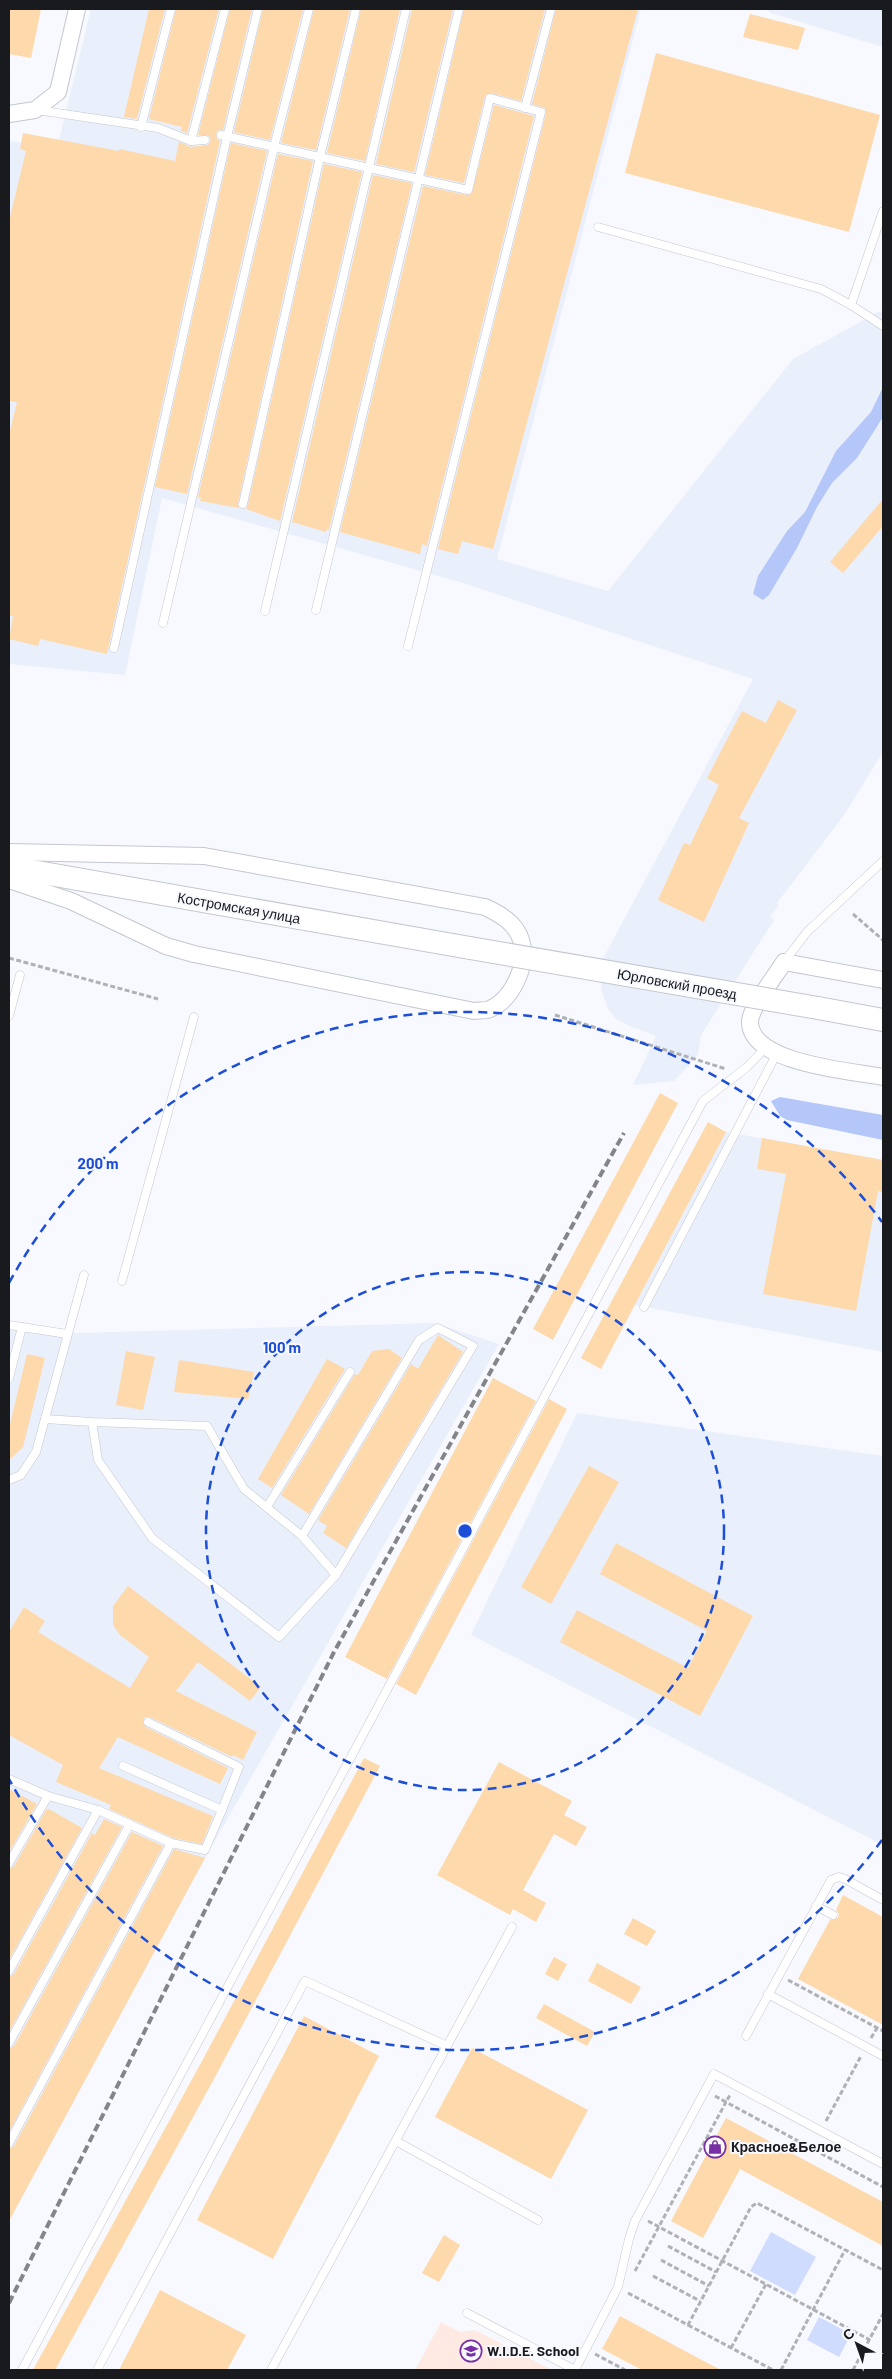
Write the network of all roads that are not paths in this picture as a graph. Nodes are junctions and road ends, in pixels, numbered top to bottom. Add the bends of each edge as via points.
1 (77, 9) edge
2 (171, 9) edge
3 (225, 9) edge
4 (258, 9) edge
5 (309, 9) edge
6 (356, 9) edge
7 (406, 9) edge
8 (459, 9) edge
9 (551, 9) edge
10 (525, 108) junction
11 (35, 110) junction
12 (9, 114) edge
13 (141, 127) junction
14 (224, 136) junction
15 (205, 140) dead end
16 (191, 141) junction
17 (274, 147) junction
18 (320, 157) junction
19 (369, 167) junction
20 (418, 178) junction
21 (883, 211) edge
22 (598, 227) dead end
23 (851, 305) junction
24 (883, 326) edge
25 (243, 504) dead end
26 (316, 610) dead end
27 (265, 611) dead end
28 (162, 623) dead end
29 (408, 646) dead end
30 (114, 648) dead end
31 (9, 852) edge
32 (883, 861) edge
33 (9, 867) edge
34 (9, 880) edge
35 (470, 948) joint
36 (784, 962) junction
37 (20, 975) dead end
38 (883, 980) edge
39 (9, 1016) edge
40 (194, 1017) dead end
41 (883, 1020) edge
42 (771, 1050) junction
43 (883, 1077) edge
44 (84, 1275) dead end
45 (122, 1281) dead end
46 (644, 1307) dead end
47 (9, 1325) edge
48 (22, 1327) junction
49 (67, 1334) junction
50 (350, 1372) dead end
51 (9, 1378) edge
52 (45, 1419) junction
53 (92, 1422) junction
54 (9, 1480) edge
55 (267, 1507) junction
56 (302, 1536) junction
57 (336, 1575) junction
58 (148, 1722) dead end
59 (123, 1766) dead end
60 (9, 1779) edge
61 (48, 1796) junction
62 (98, 1810) junction
63 (222, 1810) junction
64 (130, 1824) junction
65 (170, 1844) junction
66 (9, 1863) edge
67 (883, 1900) edge
68 (816, 1906) junction
69 (832, 1916) dead end
70 (512, 1927) dead end
71 (9, 1971) edge
72 (768, 1994) junction
73 (746, 2036) dead end
74 (9, 2043) edge
75 (447, 2046) junction
76 (883, 2056) edge
77 (396, 2141) junction
78 (9, 2143) edge
79 (883, 2164) edge
80 (538, 2220) dead end
81 (467, 2312) dead end
82 (22, 2370) edge
83 (97, 2370) edge
84 (271, 2370) edge
85 (575, 2370) edge

1 - 11 street via 58,92
2 - 13 lane
3 - 16 lane
4 - 14 lane
5 - 17 lane
6 - 18 lane
7 - 19 lane
8 - 20 lane
9 - 10 lane
10 - 20 lane via 490,98 468,190
10 - 29 lane via 541,112
11 - 12 street
11 - 13 lane
13 - 16 lane via 158,128
14 - 17 lane
14 - 30 lane
15 - 16 lane
17 - 18 lane
17 - 28 lane
18 - 19 lane
18 - 25 lane
19 - 20 lane
19 - 27 lane
20 - 26 lane
21 - 23 lane
22 - 23 lane via 821,289
23 - 24 lane
31 - 34 street via 204,856 485,907 512,924 521,938 522,966 502,999 489,1009 474,1011 194,954 166,946 71,901
32 - 36 lane via 807,932
33 - 35 main road, Костромская улица
35 - 41 main road, Юрловский проезд, bridge
36 - 38 street
36 - 42 street via 750,1021 756,1038
37 - 39 lane
40 - 45 lane
42 - 43 street via 803,1062
42 - 46 lane
42 - 82 lane via 703,1101
44 - 49 lane
47 - 48 lane
48 - 49 lane
48 - 51 lane
49 - 52 lane
50 - 55 lane
52 - 53 lane
52 - 54 lane via 36,1452 21,1475
53 - 55 lane via 207,1426 244,1490
53 - 57 lane via 98,1460 152,1538 279,1637
55 - 56 lane
56 - 57 lane
56 - 57 lane via 419,1340 438,1328 473,1346
58 - 63 lane via 239,1768
59 - 63 lane
60 - 61 lane
61 - 62 lane
61 - 66 lane
62 - 64 lane
62 - 71 lane
63 - 65 lane via 205,1850
64 - 65 lane
64 - 74 lane
65 - 78 lane
67 - 68 lane via 839,1877 831,1880
68 - 69 lane
68 - 72 lane
70 - 75 lane
72 - 73 lane
72 - 76 lane
75 - 77 lane
75 - 83 lane via 306,1981
77 - 80 lane
77 - 84 lane
79 - 85 lane via 714,2074 638,2216 629,2239 618,2288
81 - 85 lane

